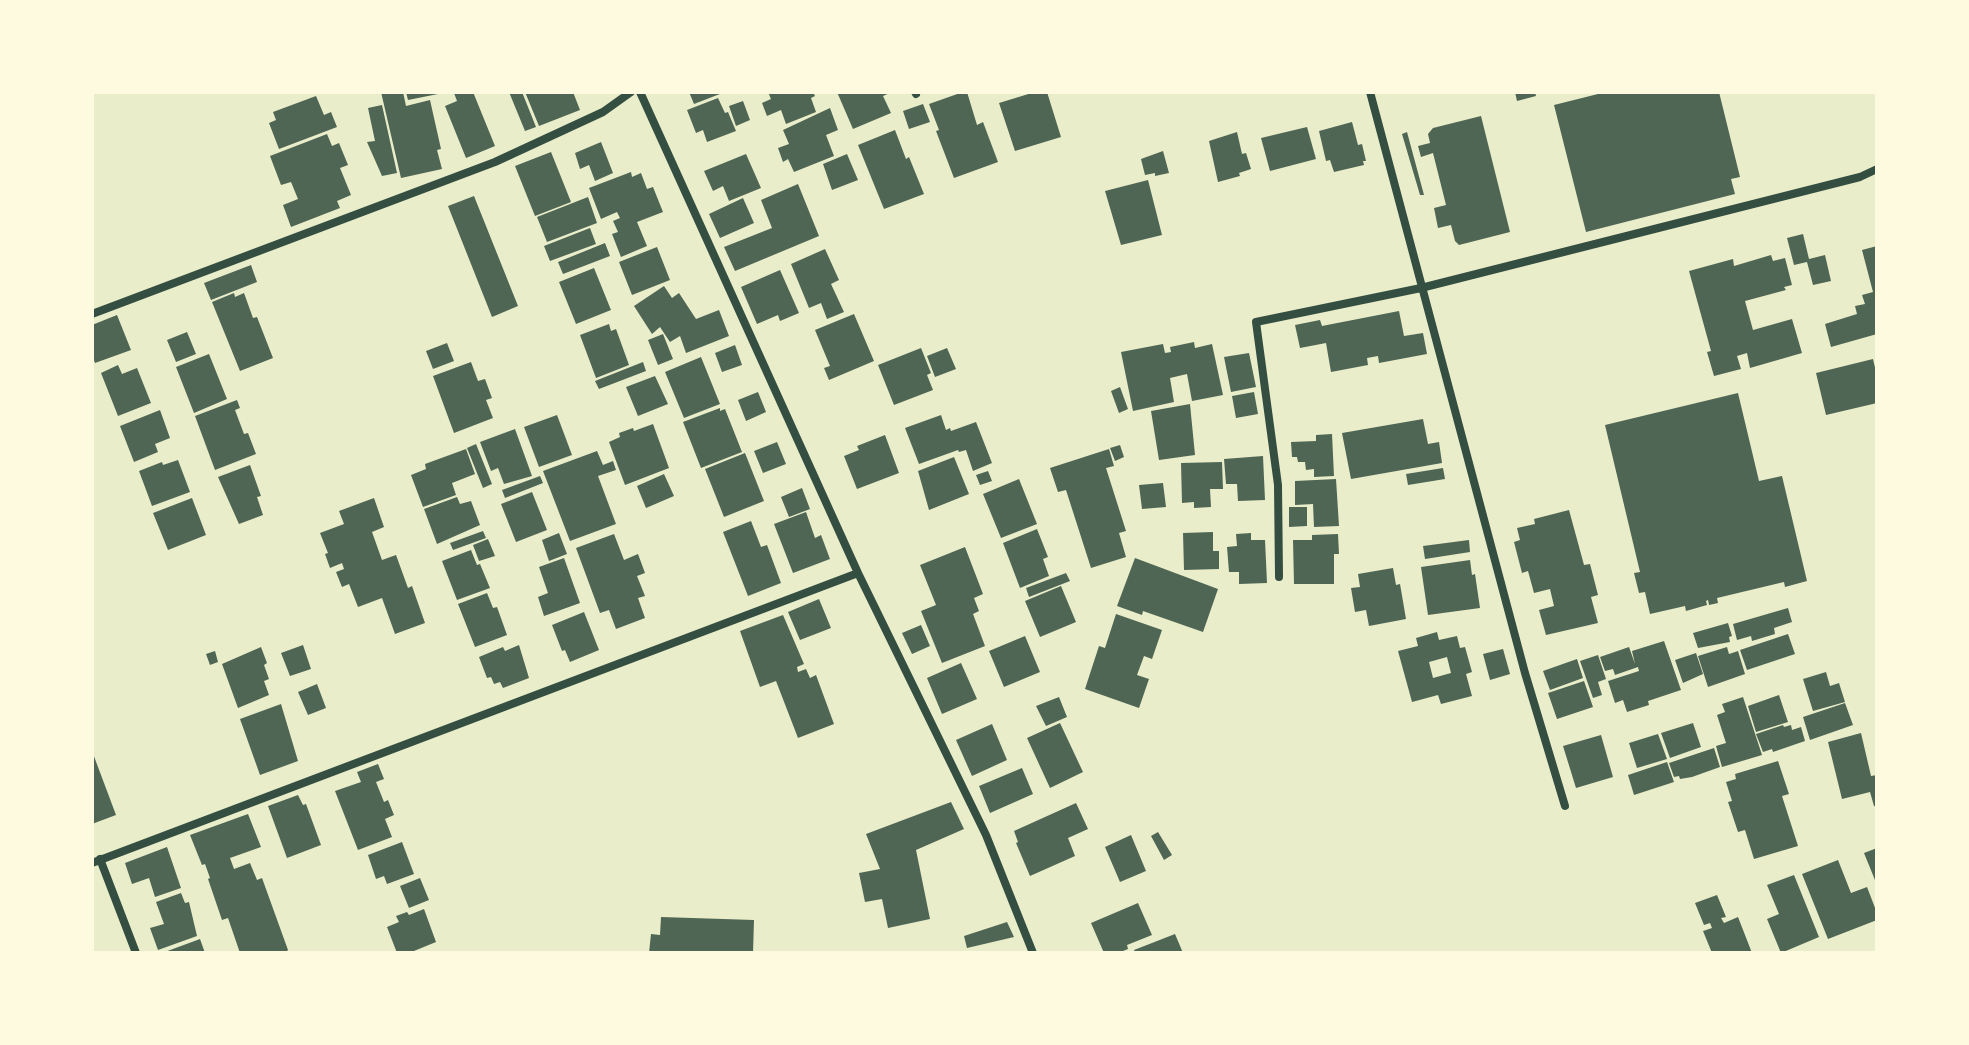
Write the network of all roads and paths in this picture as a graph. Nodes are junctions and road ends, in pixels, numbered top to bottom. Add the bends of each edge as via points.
1 (631, 92) edge
2 (640, 92) edge
3 (1370, 92) edge
4 (1877, 169) edge
5 (1421, 288) junction
6 (92, 314) edge
7 (858, 573) junction
8 (1279, 577) dead end
9 (1565, 806) dead end
10 (96, 861) edge
11 (136, 953) edge
12 (1033, 953) edge

1 - 6 street via 603,112 495,162
2 - 7 street
3 - 5 street
4 - 5 street
5 - 8 street via 1256,322 1278,485
5 - 9 street
7 - 10 street
7 - 12 street via 986,835
10 - 11 street

